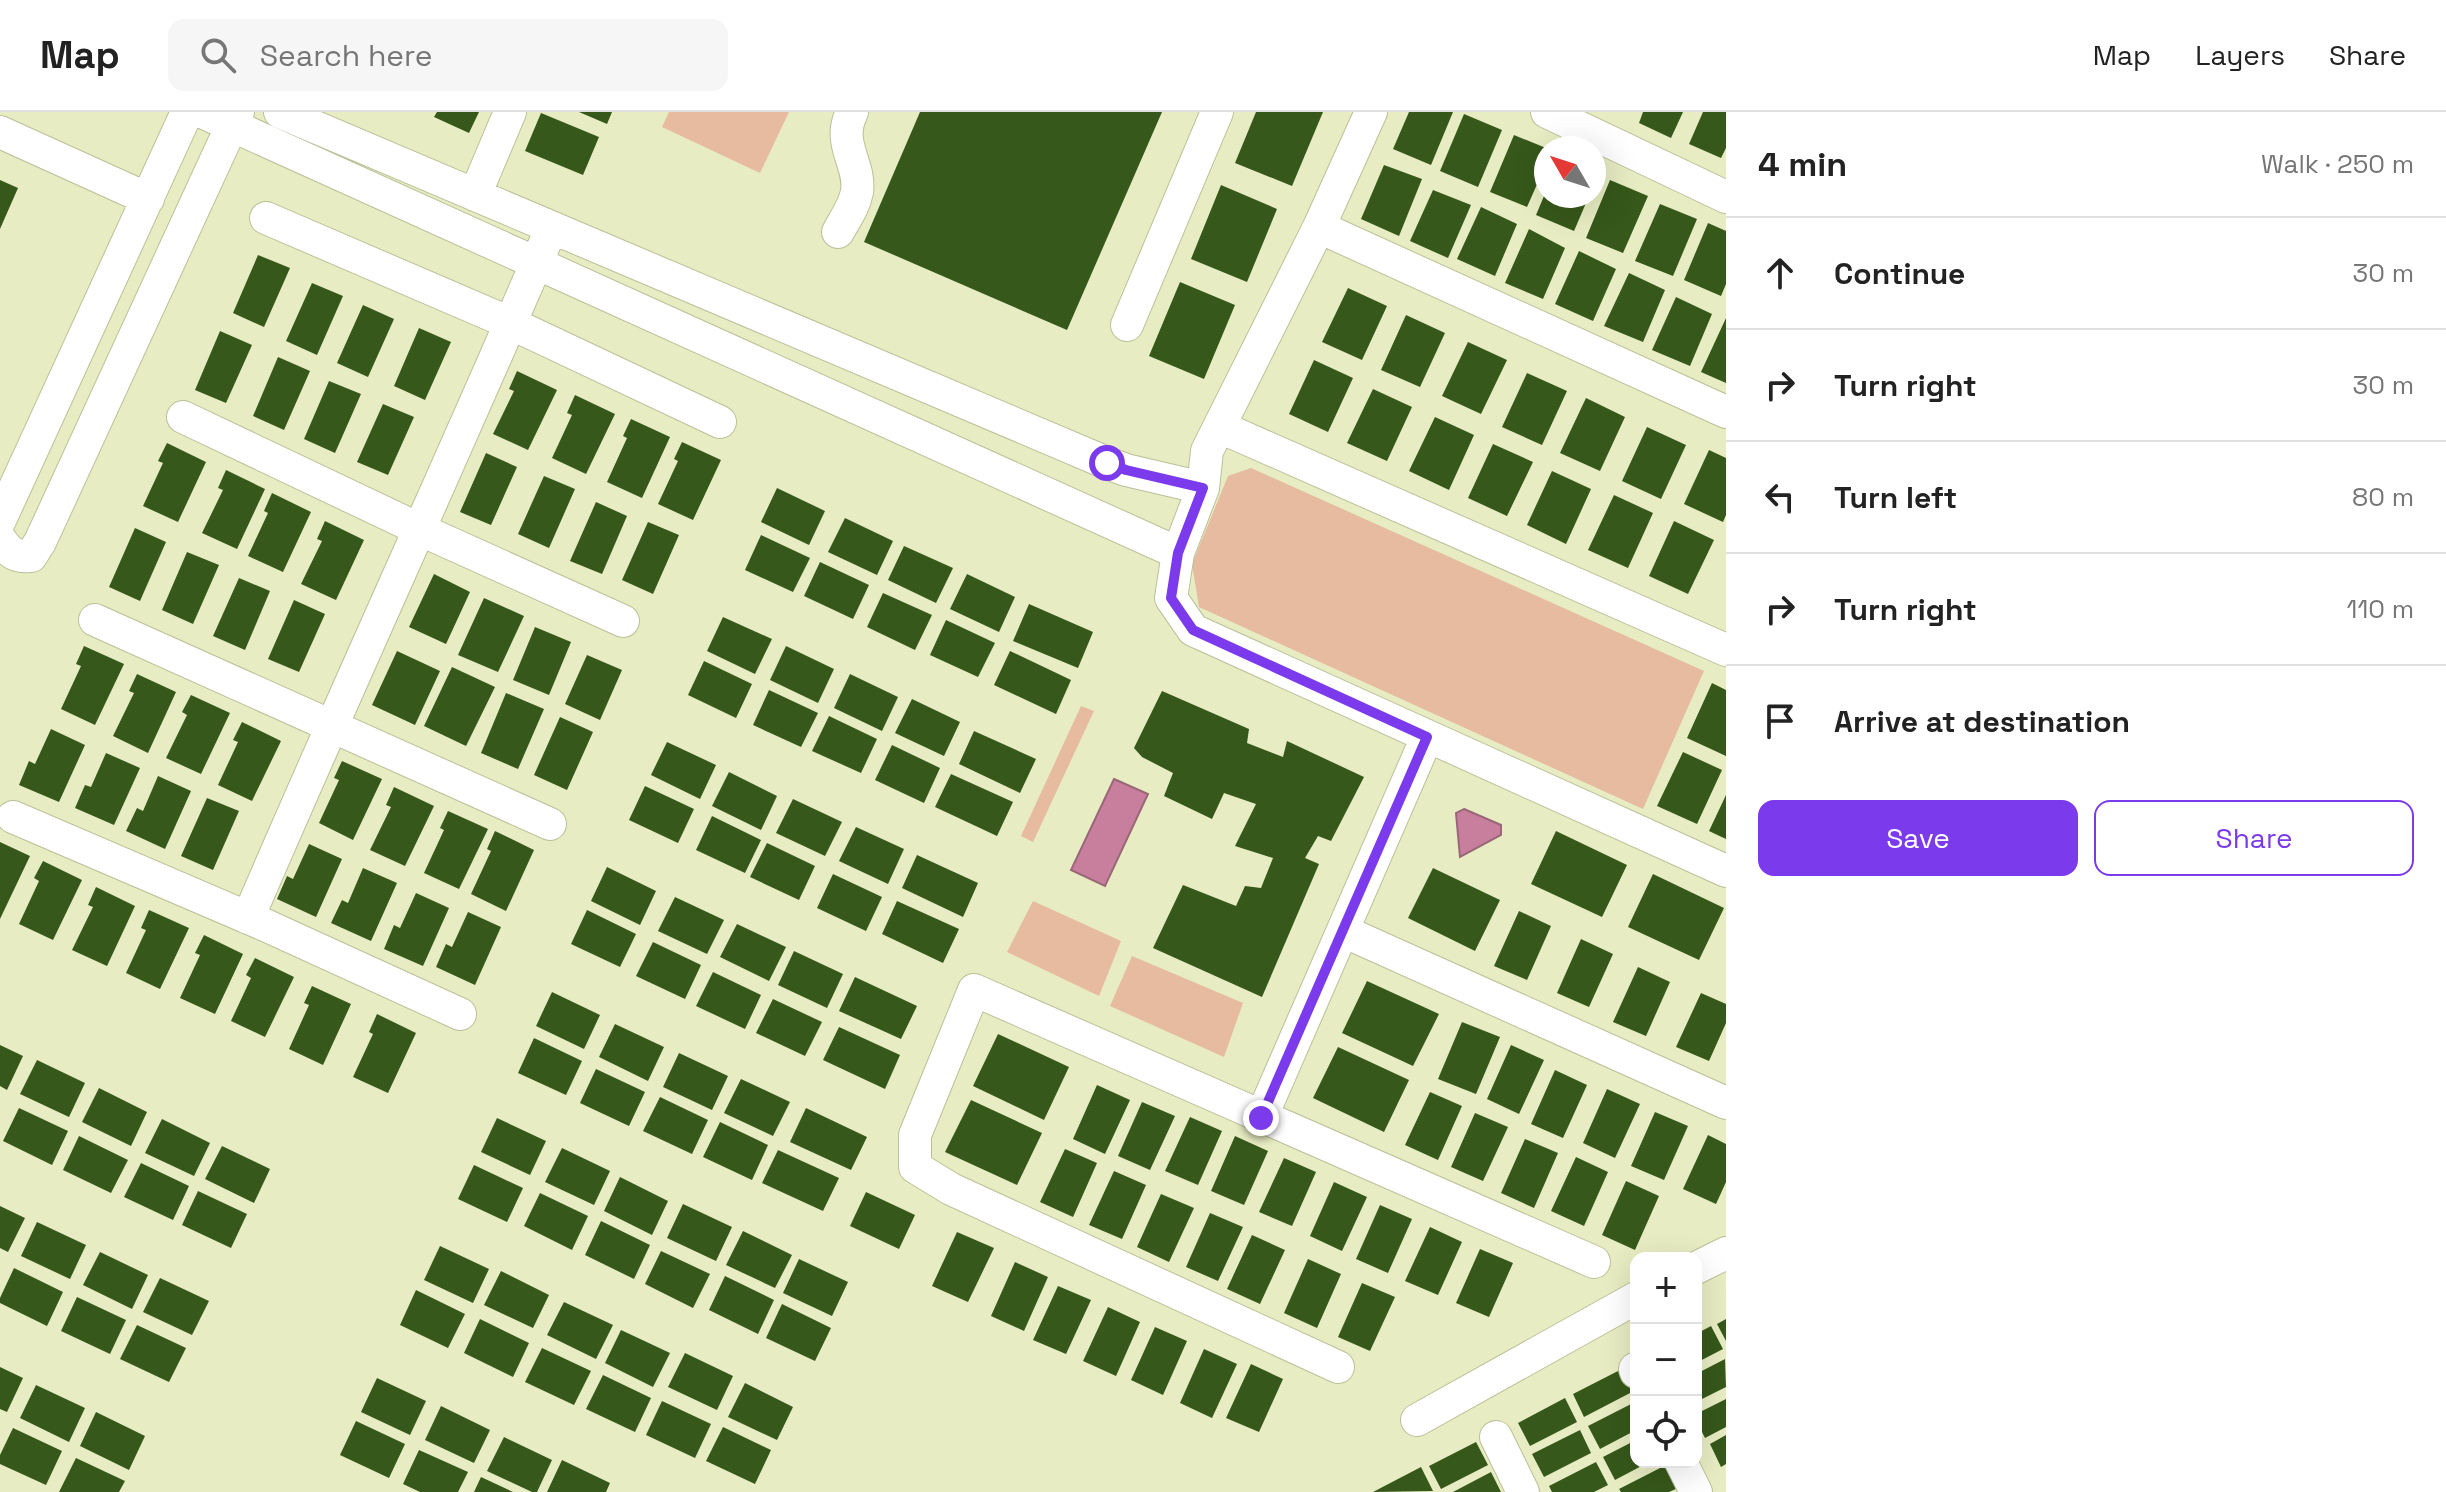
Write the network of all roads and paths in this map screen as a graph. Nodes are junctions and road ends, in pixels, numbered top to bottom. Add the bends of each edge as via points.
1 (187, 112) edge
2 (202, 112) edge
3 (280, 112) edge
4 (510, 112) edge
5 (852, 112) edge
6 (1217, 112) edge
7 (1371, 112) edge
8 (1547, 112) edge
9 (235, 119) edge
10 (0, 132) edge
11 (475, 195) junction
12 (1726, 197) edge
13 (148, 199) junction
14 (266, 218) dead end
15 (552, 227) junction
16 (1319, 227) junction
17 (838, 232) dead end
18 (537, 262) junction
19 (510, 323) junction
20 (1127, 325) dead end
21 (74, 359) junction
22 (115, 378) junction
23 (1726, 412) edge
24 (183, 417) dead end
25 (720, 422) dead end
26 (1220, 427) junction
27 (1203, 488) junction
28 (421, 530) junction
29 (1, 546) edge
30 (1178, 553) junction
31 (95, 620) dead end
32 (623, 621) dead end
33 (1726, 650) edge
34 (331, 724) junction
35 (1427, 737) junction
36 (13, 817) dead end
37 (550, 824) dead end
38 (1726, 871) edge
39 (248, 918) junction
40 (1343, 931) junction
41 (460, 1014) dead end
42 (1726, 1103) edge
43 (1261, 1118) junction
44 (1726, 1253) edge
45 (1594, 1262) dead end
46 (1702, 1265) edge
47 (1630, 1301) edge
48 (1338, 1367) dead end
49 (1417, 1420) dead end
50 (1496, 1437) dead end
51 (1684, 1468) edge
52 (1523, 1492) edge
53 (1696, 1492) edge

1 - 13 street
2 - 9 street
3 - 11 street
4 - 11 street
5 - 17 street via 845,137 857,189
6 - 20 street
7 - 16 street
8 - 12 street
9 - 18 street
9 - 22 street
10 - 13 street
11 - 15 street
13 - 21 street
14 - 19 street
15 - 18 street
15 - 27 street via 1107,463
16 - 23 street
16 - 26 street
18 - 19 street
18 - 30 street
19 - 25 street
19 - 28 street
21 - 22 street
21 - 29 street
22 - 29 street via 31,556 20,558
24 - 28 street
26 - 27 street via 1207,451
26 - 33 street
27 - 30 street
28 - 32 street
28 - 34 street
30 - 35 street via 1171,598 1193,630
31 - 34 street
34 - 37 street
34 - 39 street
35 - 38 street
35 - 40 street
36 - 39 street
39 - 41 street
40 - 42 street
40 - 43 street
43 - 45 street
43 - 48 street via 974,990 915,1135 915,1167 951,1189
44 - 46 street
47 - 49 street
50 - 52 street
51 - 53 street

